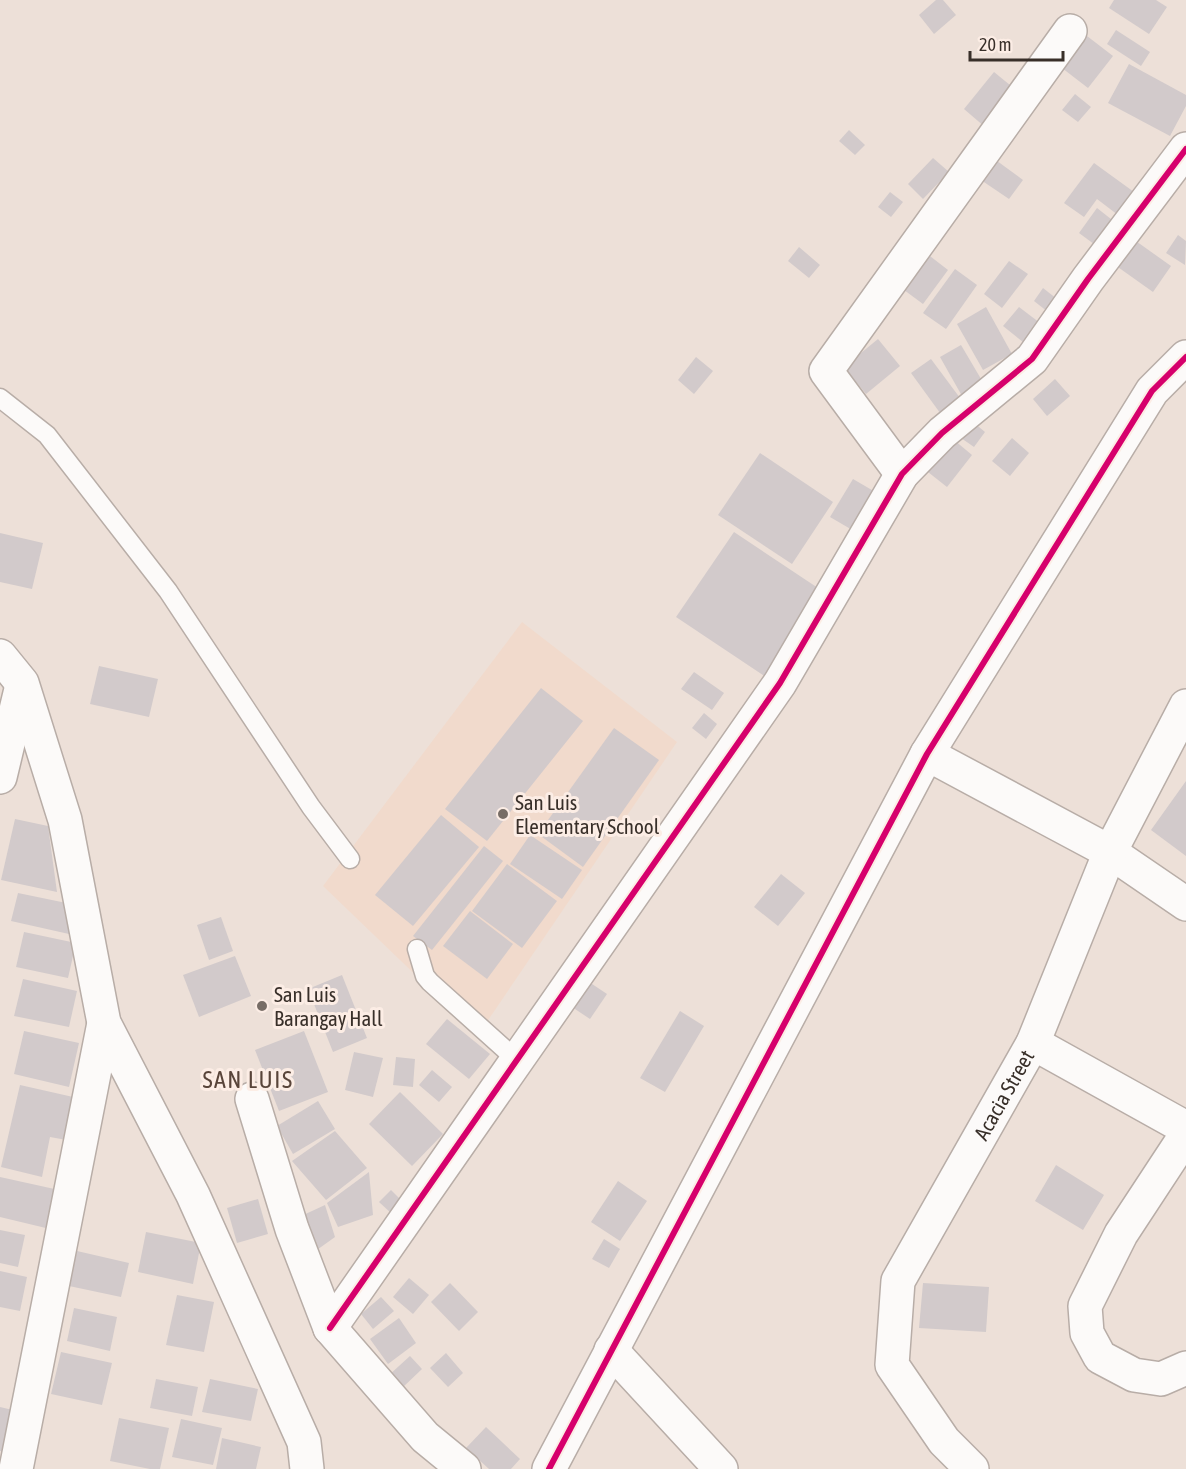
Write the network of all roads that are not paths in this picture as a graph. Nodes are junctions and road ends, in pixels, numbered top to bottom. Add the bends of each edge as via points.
1 (1070, 31) dead end
2 (1186, 149) edge
3 (1186, 357) edge
4 (0, 398) edge
5 (902, 474) junction
6 (0, 656) edge
7 (22, 683) junction
8 (1186, 706) edge
9 (927, 754) junction
10 (0, 777) edge
11 (1110, 852) junction
12 (350, 859) dead end
13 (1186, 904) edge
14 (417, 949) dead end
15 (104, 1023) junction
16 (1033, 1043) junction
17 (518, 1061) junction
18 (252, 1098) dead end
19 (1186, 1128) edge
20 (1186, 1135) edge
21 (330, 1328) junction
22 (611, 1350) junction
23 (1186, 1368) edge
24 (16, 1469) edge
25 (307, 1469) edge
26 (464, 1469) edge
27 (549, 1469) edge
28 (721, 1469) edge
29 (972, 1469) edge

1 - 5 street via 826,371
2 - 5 street via 1032,359 942,433
3 - 9 street via 1152,391
4 - 12 lane via 47,435 168,591 311,807
5 - 17 street via 780,683
6 - 7 street
7 - 10 street
7 - 15 street via 65,820
8 - 11 street, Acacia Street
9 - 11 street
9 - 22 street
11 - 13 street
11 - 16 street, Acacia Street
14 - 17 lane via 430,982
15 - 24 street
15 - 25 street via 193,1195 304,1442
16 - 19 street
16 - 29 street, Acacia Street via 898,1281 892,1365 944,1441
17 - 21 street
18 - 21 street via 292,1229
20 - 23 street via 1120,1234 1085,1306 1087,1334 1100,1357 1134,1375 1152,1378 1161,1379
21 - 26 street via 425,1437
22 - 27 street
22 - 28 street

